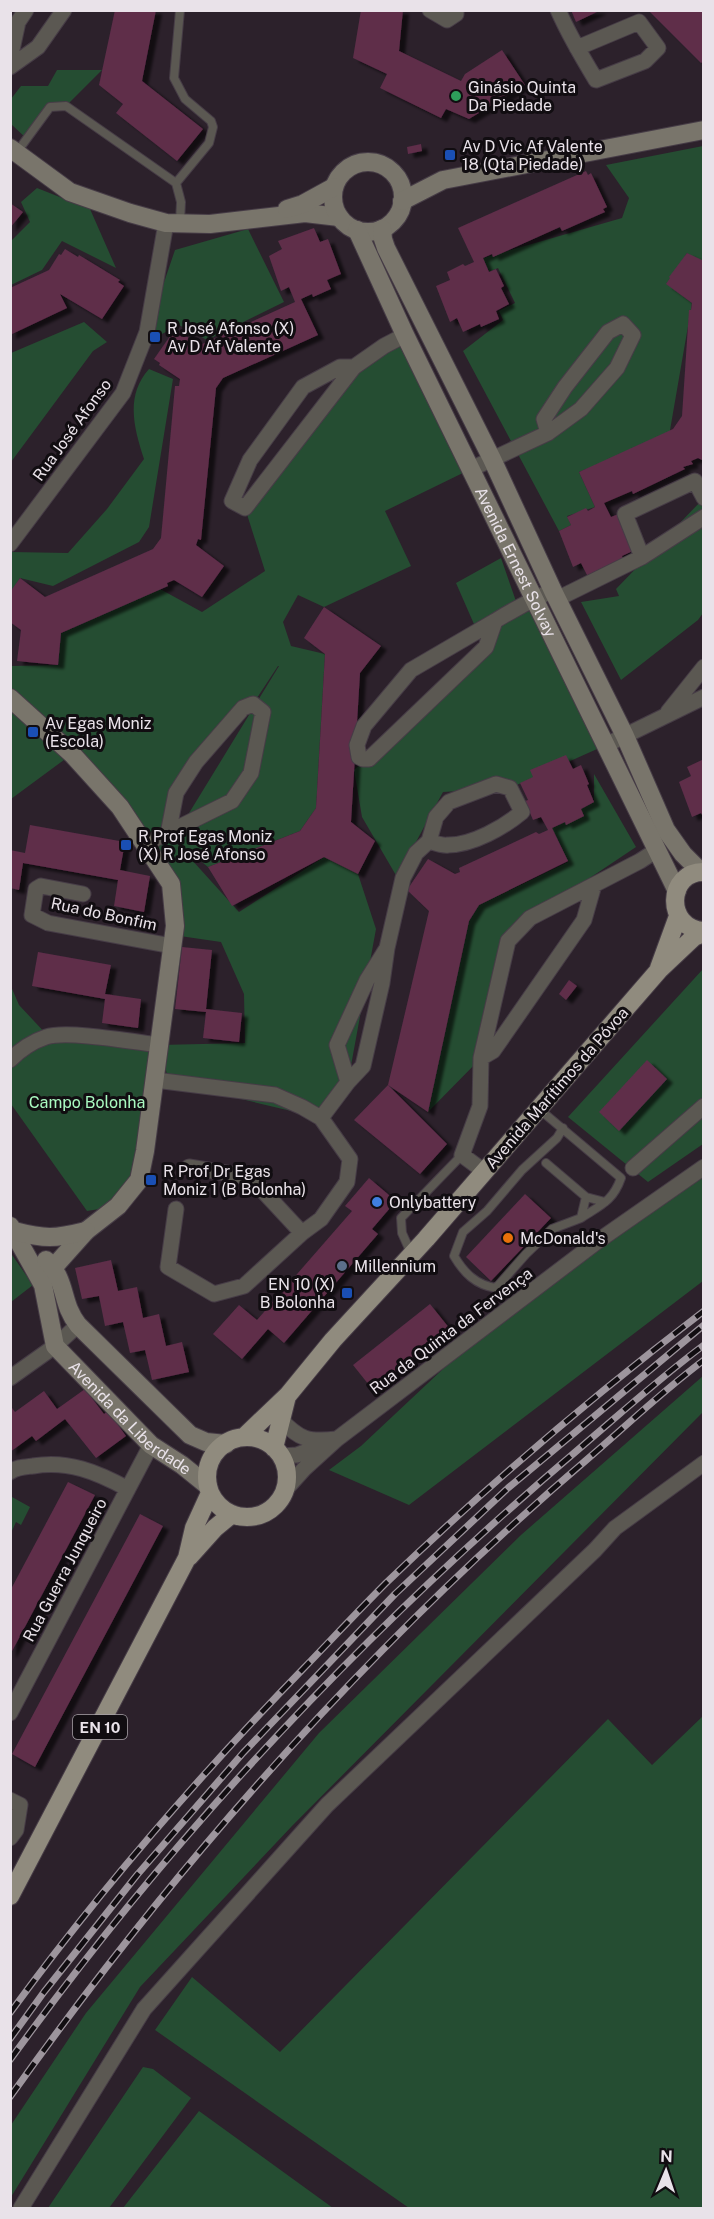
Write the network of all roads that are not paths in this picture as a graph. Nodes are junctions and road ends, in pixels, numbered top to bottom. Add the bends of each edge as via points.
1 (26, 10) edge
2 (64, 10) edge
3 (180, 10) edge
4 (430, 10) edge
5 (456, 10) edge
6 (558, 10) edge
7 (577, 48) junction
8 (10, 59) edge
9 (10, 67) edge
10 (704, 130) edge
11 (14, 150) edge
12 (396, 176) junction
13 (443, 180) junction
14 (176, 183) junction
15 (334, 187) junction
16 (402, 201) junction
17 (339, 216) junction
18 (260, 217) junction
19 (173, 223) junction
20 (382, 229) junction
21 (357, 230) junction
22 (405, 335) junction
23 (354, 367) junction
24 (548, 433) junction
25 (492, 459) junction
26 (471, 469) junction
27 (704, 498) edge
28 (704, 517) edge
29 (10, 544) edge
30 (642, 557) junction
31 (555, 595) junction
32 (536, 599) junction
33 (495, 621) junction
34 (704, 667) edge
35 (10, 698) edge
36 (704, 698) edge
37 (664, 717) junction
38 (625, 736) junction
39 (606, 745) junction
40 (168, 834) junction
41 (429, 842) junction
42 (145, 844) junction
43 (657, 850) junction
44 (702, 872) edge
45 (594, 885) junction
46 (677, 891) junction
47 (83, 894) dead end
48 (678, 916) junction
49 (704, 932) edge
50 (172, 946) junction
51 (387, 948) junction
52 (659, 970) junction
53 (159, 1045) junction
54 (481, 1058) junction
55 (10, 1060) edge
56 (155, 1080) junction
57 (348, 1082) junction
58 (704, 1106) edge
59 (539, 1109) junction
60 (321, 1118) junction
61 (563, 1128) junction
62 (462, 1155) junction
63 (546, 1163) dead end
64 (189, 1167) dead end
65 (704, 1167) edge
66 (633, 1168) dead end
67 (484, 1172) junction
68 (586, 1197) junction
69 (605, 1202) junction
70 (176, 1209) dead end
71 (581, 1218) junction
72 (12, 1228) edge
73 (86, 1231) junction
74 (302, 1233) junction
75 (56, 1238) junction
76 (411, 1253) junction
77 (48, 1268) junction
78 (78, 1325) junction
79 (55, 1346) junction
80 (10, 1378) edge
81 (288, 1395) junction
82 (280, 1419) junction
83 (244, 1437) junction
84 (337, 1439) junction
85 (225, 1444) junction
86 (151, 1445) junction
87 (278, 1452) junction
88 (704, 1463) edge
89 (10, 1472) edge
90 (128, 1489) junction
91 (209, 1489) junction
92 (286, 1489) junction
93 (232, 1514) junction
94 (187, 1558) junction
95 (10, 1713) edge
96 (10, 1800) edge
97 (13, 1834) edge
98 (10, 1896) edge
99 (21, 2208) edge

1 - 8 street via 18,22
2 - 9 street via 38,47
3 - 14 lane via 174,78 185,99 213,127 209,143
4 - 5 street via 447,20
6 - 7 street
7 - 7 street via 596,80 645,61 658,48 639,22
10 - 13 street
11 - 14 lane via 50,107 66,106
11 - 19 street via 70,192
12 - 13 street
12 - 15 street via 378,163 367,162 346,169
12 - 16 street
13 - 16 street
14 - 19 lane via 181,202
15 - 17 street via 332,197
15 - 18 street via 303,204
16 - 20 street via 392,222
17 - 18 street via 305,213
17 - 21 street
18 - 19 street via 210,224
19 - 29 street, Rua José Afonso via 147,332 123,393
20 - 21 street
20 - 25 street, Avenida Ernest Solvay via 386,248
21 - 22 street, Avenida Ernest Solvay
22 - 23 street
22 - 26 street, Avenida Ernest Solvay
23 - 23 street via 340,367 303,387 250,460 232,501 245,508
24 - 24 street via 581,409 616,368 633,335 623,324 608,332 565,387 544,419
24 - 25 street
25 - 26 street
25 - 31 street, Avenida Ernest Solvay
26 - 32 street, Avenida Ernest Solvay
27 - 30 street via 695,481 625,514
28 - 30 street
30 - 31 street
31 - 32 street
31 - 38 street, Avenida Ernest Solvay
32 - 33 street
32 - 39 street, Avenida Ernest Solvay
33 - 33 street via 411,670 364,726 357,745 358,757 369,759 486,647
34 - 37 street
35 - 42 street via 72,754 120,807
36 - 37 street
37 - 38 street
38 - 39 street
38 - 44 street, Avenida Ernest Solvay via 666,830
39 - 43 street, Avenida Ernest Solvay
40 - 40 street via 232,801 251,773 262,712 253,704 243,708 196,762 176,793
40 - 42 street
41 - 41 street via 448,845 481,837 522,812 510,788 496,784 448,802 436,817
41 - 51 street via 416,853 404,878
42 - 50 street via 171,884 175,926
43 - 45 street
43 - 46 street, Avenida Ernest Solvay
44 - 46 main road via 686,878
45 - 54 street via 584,920 493,1051
45 - 54 street via 530,918 508,940
46 - 48 main road, Avenida Marítimos da Póvoa
47 - 50 street, Rua do Bonfim via 41,886 36,889 32,915 48,923
48 - 49 main road, Avenida Marítimos da Póvoa via 688,926
48 - 52 main road, Avenida Marítimos da Póvoa
49 - 52 main road, Avenida Marítimos da Póvoa
50 - 53 street
51 - 57 street via 363,1066
51 - 57 street via 367,980 337,1045
52 - 59 main road, Avenida Marítimos da Póvoa
53 - 55 street via 48,1036
53 - 56 street
54 - 62 street via 480,1106
56 - 60 street via 275,1095
56 - 73 street via 139,1180 118,1206
57 - 60 street
58 - 66 street
59 - 61 lane
59 - 67 main road, Avenida Marítimos da Póvoa
60 - 74 street via 350,1159 347,1182 321,1219
61 - 69 lane via 621,1178 616,1191
61 - 71 lane via 463,1232 454,1256 464,1272 484,1287 496,1288 552,1229
62 - 67 street
62 - 76 lane via 401,1218 402,1233
63 - 68 lane
64 - 74 street via 250,1177
65 - 84 street, Rua da Quinta da Fervença via 597,1241
67 - 76 main road, Avenida Marítimos da Póvoa
68 - 69 lane
68 - 71 lane
69 - 71 lane
70 - 74 street via 168,1267 214,1294 244,1286
72 - 75 street via 40,1238
72 - 77 street
73 - 75 street
73 - 77 street
75 - 77 street
76 - 81 main road, Avenida Marítimos da Póvoa
77 - 78 street
77 - 79 street via 43,1285
78 - 79 street
78 - 85 street, Avenida da Liberdade via 190,1435
79 - 80 street
79 - 86 street, Avenida da Liberdade
81 - 82 main road, Avenida Marítimos da Póvoa
81 - 83 main road, Avenida Marítimos da Póvoa
82 - 84 street via 302,1438 316,1442
82 - 87 main road, Avenida Marítimos da Póvoa
83 - 85 main road
83 - 87 main road via 265,1441
84 - 87 street, Rua da Quinta da Fervença via 297,1455
84 - 92 street, Rua da Quinta da Fervença
85 - 91 main road, EN 10 via 210,1463
86 - 90 street, Rua Guerra Junqueiro
86 - 91 street, Avenida da Liberdade
87 - 92 main road via 287,1474
88 - 99 street via 615,1528 327,1804 144,2009
89 - 90 street via 52,1463 105,1476
90 - 95 street, Rua Guerra Junqueiro
91 - 93 main road via 219,1506
91 - 94 main road, EN 10
92 - 93 main road via 264,1514
93 - 94 main road, EN 10
94 - 98 main road, EN 10
96 - 97 street via 20,1805

